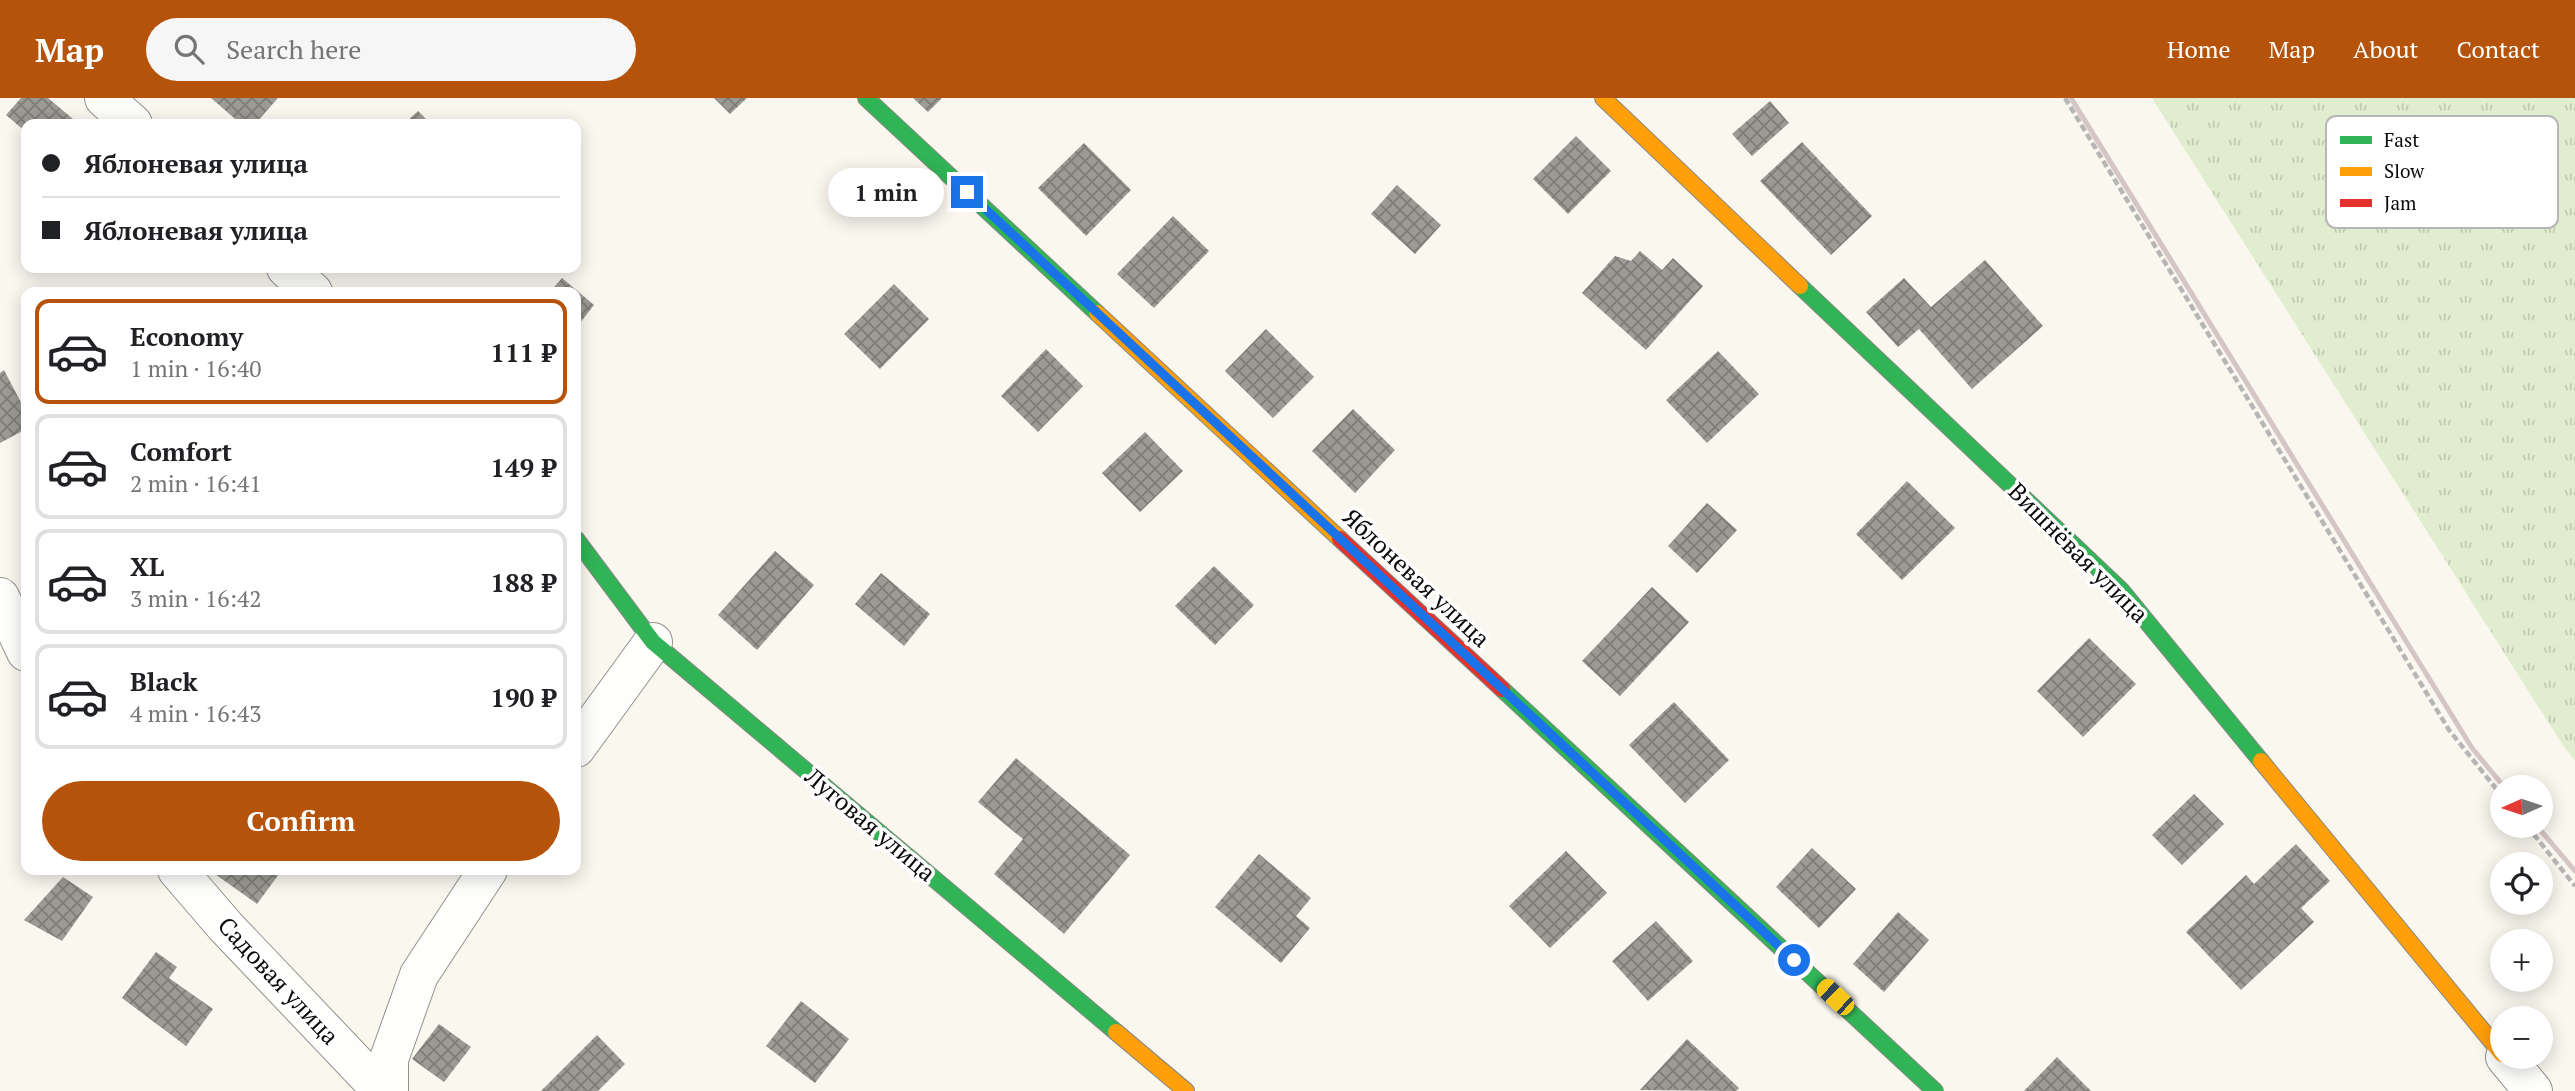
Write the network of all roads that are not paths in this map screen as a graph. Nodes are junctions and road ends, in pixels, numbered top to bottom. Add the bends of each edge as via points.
1 (104, 98) edge
2 (866, 98) edge
3 (1603, 98) edge
4 (127, 119) edge
5 (292, 273) edge
6 (307, 287) edge
7 (581, 546) edge
8 (0, 597) edge
9 (21, 641) edge
10 (653, 642) junction
11 (581, 741) edge
12 (181, 875) edge
13 (485, 875) edge
14 (2490, 1039) edge
15 (2515, 1069) edge
16 (382, 1091) edge
17 (389, 1091) edge
18 (1186, 1091) edge
19 (1935, 1091) edge
20 (2533, 1091) edge

1 - 4 street
2 - 19 street, Яблоневая улица
3 - 14 street, Вишнёвая улица via 2121,590
5 - 6 street
7 - 10 street, Луговая улица
8 - 9 street
10 - 11 street
10 - 18 street, Луговая улица
12 - 16 street, Садовая улица
13 - 17 street via 419,975 389,1059
15 - 20 street, Вишнёвая улица

